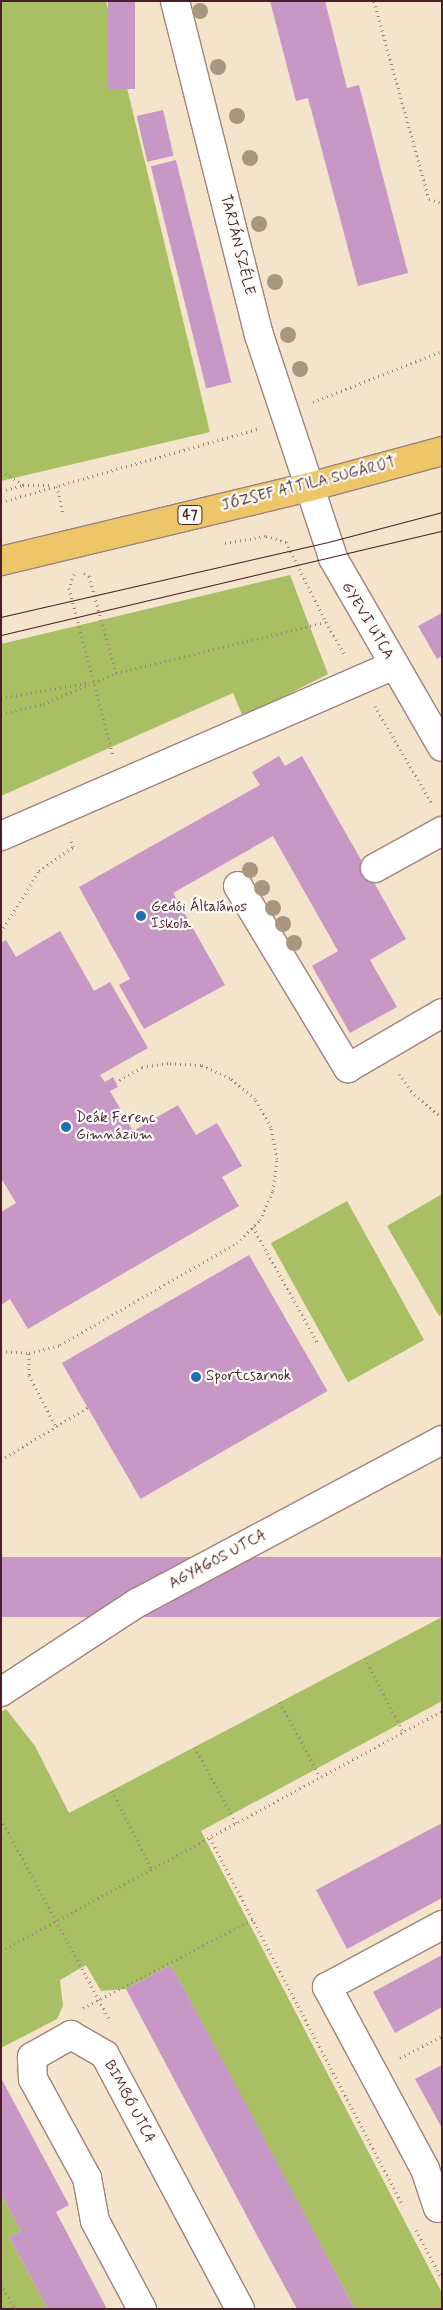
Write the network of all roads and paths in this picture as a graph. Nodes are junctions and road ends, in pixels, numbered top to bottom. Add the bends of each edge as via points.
1 (175, 1) edge
2 (374, 1) edge
3 (442, 203) edge
4 (442, 351) edge
5 (283, 415) junction
6 (442, 451) edge
7 (1, 471) edge
8 (23, 485) junction
9 (56, 486) junction
10 (308, 487) junction
11 (1, 491) edge
12 (1, 502) edge
13 (225, 543) dead end
14 (1, 561) edge
15 (326, 622) junction
16 (394, 665) junction
17 (116, 673) junction
18 (360, 680) junction
19 (93, 682) junction
20 (1, 698) edge
21 (1, 714) edge
22 (433, 714) edge
23 (442, 747) edge
24 (121, 785) junction
25 (432, 804) dead end
26 (62, 810) junction
27 (442, 831) edge
28 (1, 836) edge
29 (375, 868) dead end
30 (238, 886) dead end
31 (1, 932) edge
32 (442, 1013) edge
33 (382, 1049) junction
34 (116, 1082) dead end
35 (442, 1118) edge
36 (253, 1227) junction
37 (318, 1344) dead end
38 (1, 1351) edge
39 (29, 1353) junction
40 (88, 1407) dead end
41 (56, 1427) junction
42 (442, 1440) edge
43 (1, 1460) edge
44 (364, 1658) dead end
45 (1, 1692) edge
46 (280, 1702) dead end
47 (442, 1711) edge
48 (403, 1732) junction
49 (195, 1747) dead end
50 (320, 1778) junction
51 (112, 1791) dead end
52 (1, 1819) edge
53 (236, 1824) junction
54 (210, 1838) junction
55 (152, 1869) junction
56 (253, 1919) junction
57 (56, 1921) junction
58 (442, 1925) edge
59 (1, 1951) edge
60 (99, 2000) junction
61 (74, 2013) dead end
62 (442, 2036) edge
63 (373, 2073) junction
64 (441, 2210) edge
65 (406, 2211) dead end
66 (415, 2228) dead end
67 (442, 2279) edge
68 (1, 2284) edge
69 (15, 2309) edge
70 (142, 2309) edge
71 (240, 2309) edge

1 - 5 street, TARJÁN SZÉLE via 259,335
2 - 3 path via 429,199
4 - 5 path
5 - 9 path via 260,428
5 - 10 street, TARJÁN SZÉLE
6 - 10 main road, JÓZSEF ATTILA SUGÁRÚT / 47
7 - 8 path
8 - 9 path
8 - 11 path
9 - 12 path
10 - 14 main road, JÓZSEF ATTILA SUGÁRÚT / 47
10 - 16 street, GYEVI UTCA via 341,578
13 - 15 path via 266,536 286,542
15 - 17 path
15 - 18 path
16 - 18 street
16 - 22 street, GYEVI UTCA
17 - 19 path
17 - 19 path via 89,576 77,566 69,588
18 - 24 street
18 - 25 path
19 - 20 path
19 - 21 path via 43,704
19 - 24 path
22 - 23 street, GYEVI UTCA
24 - 26 street
26 - 28 street
26 - 31 path via 72,847 39,871
27 - 29 street
30 - 33 street via 348,1068
32 - 33 street
33 - 35 path via 411,1091
34 - 36 path via 142,1067 168,1063 201,1065 230,1078 254,1099 271,1127 277,1159 274,1191
36 - 37 path
36 - 39 path via 237,1243 60,1345
38 - 39 path
39 - 41 path via 29,1376
40 - 41 path
41 - 43 path
42 - 45 street, AGYAGOS UTCA via 137,1603
44 - 48 path
46 - 50 path
47 - 48 path
48 - 50 path
49 - 53 path
50 - 53 path
51 - 55 path
52 - 57 path
53 - 54 path
54 - 55 path
54 - 56 path
55 - 57 path
56 - 60 path
56 - 65 path
57 - 59 path
57 - 60 path
58 - 63 street via 327,1987
60 - 61 path
62 - 63 path
63 - 64 street via 425,2169
66 - 67 path
68 - 69 path
70 - 71 street, BIMBÓ UTCA via 95,2221 88,2178 33,2079 32,2056 71,2036 105,2055

